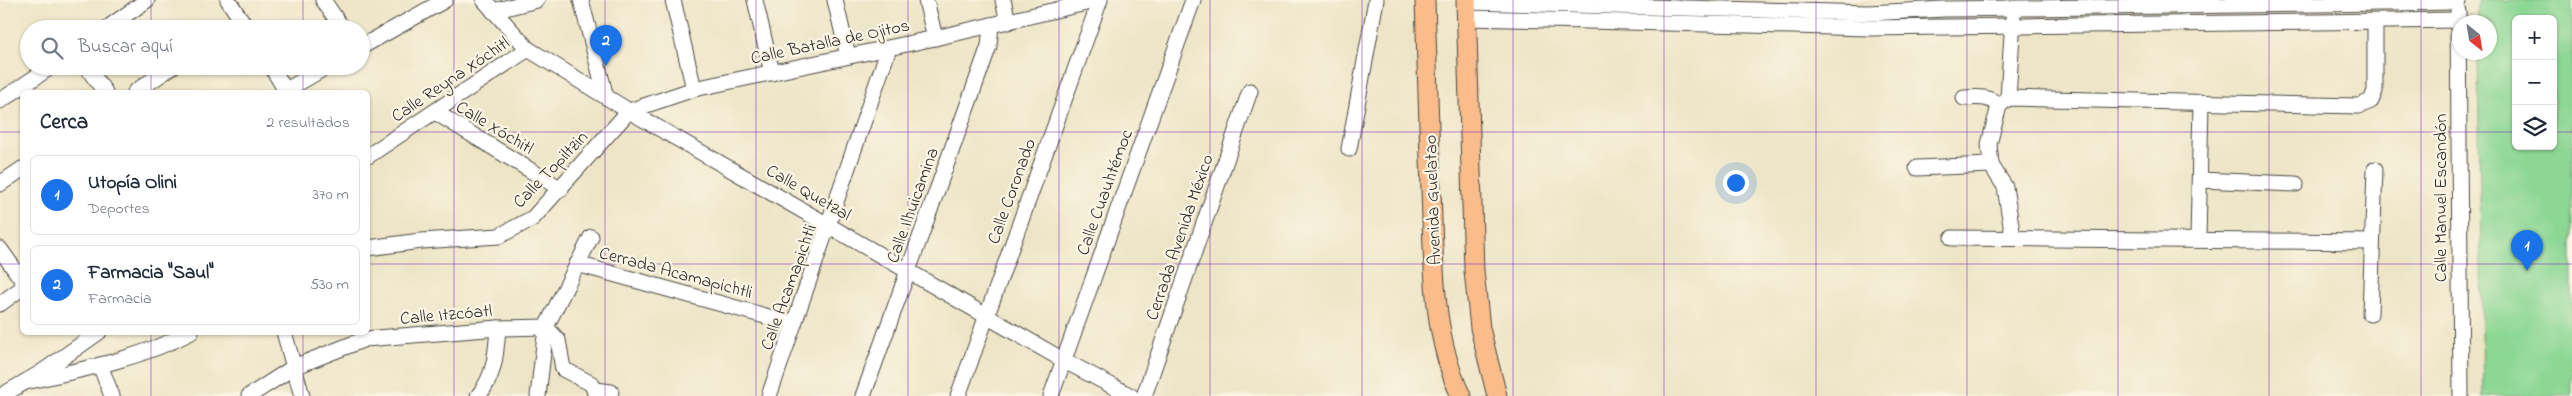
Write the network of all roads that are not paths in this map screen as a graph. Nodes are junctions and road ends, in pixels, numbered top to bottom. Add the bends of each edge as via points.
1 (147, 0) edge
2 (228, 0) edge
3 (323, 0) edge
4 (445, 0) edge
5 (537, 0) edge
6 (581, 0) edge
7 (673, 0) edge
8 (755, 0) edge
9 (835, 0) edge
10 (926, 0) edge
11 (1003, 0) edge
12 (1193, 0) edge
13 (1376, 0) edge
14 (1425, 0) edge
15 (1092, 1) edge
16 (2458, 1) edge
17 (488, 6) edge
18 (2219, 6) junction
19 (1466, 7) edge
20 (1945, 9) junction
21 (2014, 9) junction
22 (1868, 13) junction
23 (2458, 15) edge
24 (119, 20) edge
25 (241, 20) edge
26 (337, 20) edge
27 (2452, 20) edge
28 (1008, 22) junction
29 (2219, 22) junction
30 (2375, 23) junction
31 (991, 25) junction
32 (2013, 26) junction
33 (1946, 27) junction
34 (1869, 28) junction
35 (935, 38) junction
36 (370, 42) edge
37 (889, 48) junction
38 (528, 49) junction
39 (848, 56) junction
40 (2458, 60) edge
41 (772, 73) junction
42 (39, 75) edge
43 (93, 75) edge
44 (160, 75) edge
45 (276, 75) edge
46 (313, 75) edge
47 (694, 89) junction
48 (104, 90) edge
49 (138, 90) edge
50 (284, 90) edge
51 (288, 90) edge
52 (1250, 91) dead end
53 (606, 97) junction
54 (1964, 98) dead end
55 (0, 101) edge
56 (2004, 102) junction
57 (2201, 102) junction
58 (629, 111) junction
59 (435, 112) junction
60 (1349, 149) dead end
61 (370, 155) edge
62 (1992, 165) junction
63 (1917, 168) dead end
64 (2375, 169) dead end
65 (20, 170) edge
66 (2200, 180) junction
67 (0, 184) edge
68 (2296, 184) dead end
69 (561, 188) junction
70 (830, 225) junction
71 (590, 237) dead end
72 (1952, 238) dead end
73 (2012, 238) junction
74 (2198, 240) junction
75 (2372, 242) junction
76 (370, 248) edge
77 (0, 250) edge
78 (577, 264) junction
79 (908, 271) junction
80 (20, 277) edge
81 (20, 289) edge
82 (0, 304) edge
83 (2370, 314) dead end
84 (986, 316) junction
85 (794, 324) junction
86 (546, 327) junction
87 (498, 328) junction
88 (95, 335) edge
89 (184, 335) edge
90 (285, 335) edge
91 (364, 336) edge
92 (1064, 360) junction
93 (100, 365) junction
94 (294, 367) junction
95 (25, 382) junction
96 (601, 393) edge
97 (1, 396) edge
98 (112, 396) edge
99 (249, 396) edge
100 (302, 396) edge
101 (478, 396) edge
102 (538, 396) edge
103 (769, 396) edge
104 (863, 396) edge
105 (958, 396) edge
106 (1051, 396) edge
107 (1131, 396) edge
108 (1144, 396) edge
109 (1461, 396) edge
110 (1497, 396) edge
111 (2461, 396) edge

1 - 24 street
2 - 25 street
3 - 26 street
4 - 36 street
5 - 17 street
6 - 53 street
7 - 47 street
8 - 41 street
9 - 39 street
10 - 35 street
11 - 28 street
12 - 92 street, Calle Cuauhtémoc
13 - 60 street
14 - 109 main road, Avenida Guelatao via 1434,276 1440,332
15 - 28 street, Calle Batalla de Ojitos
15 - 84 street, Calle Coronado
16 - 18 street
16 - 23 street, Calle Manuel Escandón
17 - 38 street, Calle Quetzal
18 - 21 street
18 - 29 street
19 - 22 street
19 - 34 street
19 - 110 main road via 1474,271 1480,328
20 - 21 street
20 - 22 street
20 - 33 street
21 - 32 street
22 - 34 street
27 - 30 street
28 - 31 street, Calle Batalla de Ojitos
29 - 30 street
29 - 32 street
30 - 57 street via 2375,91 2371,101 2365,104
31 - 35 street, Calle Batalla de Ojitos
31 - 79 street, Calle Ilhuicamina via 989,46
32 - 33 street
32 - 56 street
33 - 34 street
35 - 37 street, Calle Batalla de Ojitos
37 - 39 street, Calle Batalla de Ojitos
37 - 70 street, Calle Acamapichtli
38 - 53 street, Calle Quetzal
38 - 59 street, Calle Reyna Xóchitl
39 - 41 street, Calle Batalla de Ojitos
40 - 111 street, Calle Manuel Escandón
41 - 47 street, Calle Batalla de Ojitos
42 - 55 street
43 - 48 street
44 - 49 street
45 - 50 street
46 - 51 street
47 - 58 street, Calle Batalla de Ojitos
52 - 108 street, Cerrada Avenida México
53 - 58 street, Calle Quetzal
54 - 56 street via 1980,97
56 - 57 street
56 - 62 street via 1989,144
57 - 66 street
58 - 69 street, Calle Topiltzin
58 - 70 street, Calle Quetzal
59 - 61 street, Calle Reyna Xóchitl
59 - 69 street, Calle Xóchitl
62 - 63 street
62 - 73 street via 2005,187
64 - 75 street
65 - 67 street
66 - 68 street
66 - 74 street
69 - 76 street, Calle Topiltzin via 533,218 499,236
70 - 79 street, Calle Quetzal
70 - 85 street, Calle Acamapichtli
71 - 78 street
72 - 73 street
73 - 74 street
74 - 75 street
75 - 83 street
77 - 80 street
78 - 85 street, Cerrada Acamapichtli
78 - 86 street
79 - 84 street, Calle Quetzal
79 - 104 street, Calle Ilhuicamina
81 - 82 street
84 - 92 street, Calle Quetzal
84 - 105 street, Calle Coronado
85 - 103 street, Calle Acamapichtli
86 - 87 street, Calle Itzcóatl
86 - 96 street via 558,340 563,369 586,380
86 - 102 street
87 - 91 street, Calle Itzcóatl
87 - 101 street via 496,360 490,378
88 - 95 street
89 - 93 street
90 - 94 street
91 - 94 street, Calle Itzcóatl
92 - 106 street, Calle Cuauhtémoc
92 - 107 street, Calle Quetzal
93 - 95 street
93 - 98 street
94 - 99 street, Calle Itzcóatl
94 - 100 street
95 - 97 street

